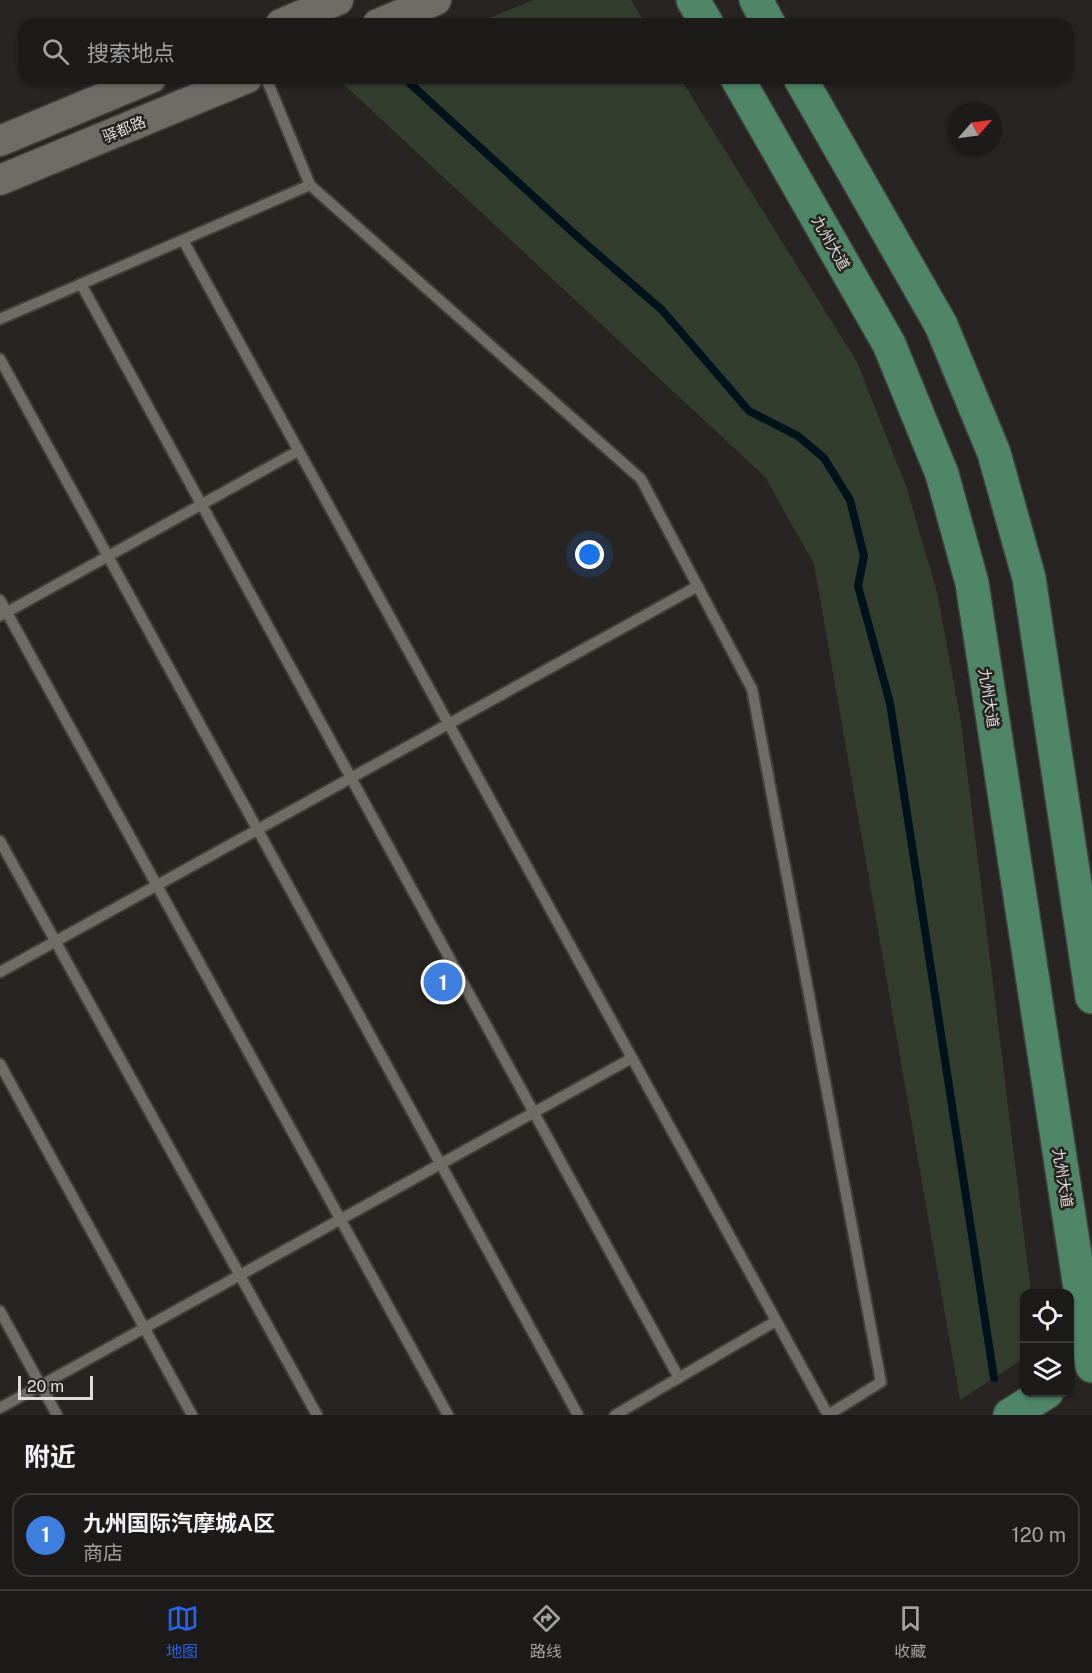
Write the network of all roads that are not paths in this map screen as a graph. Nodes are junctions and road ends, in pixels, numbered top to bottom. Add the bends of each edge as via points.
1 (338, 0) edge
2 (436, 0) edge
3 (693, 0) edge
4 (756, 0) edge
5 (295, 18) edge
6 (392, 18) edge
7 (704, 18) edge
8 (766, 18) edge
9 (137, 84) edge
10 (232, 84) edge
11 (268, 84) edge
12 (740, 84) edge
13 (803, 84) edge
14 (0, 141) edge
15 (0, 180) edge
16 (310, 185) junction
17 (183, 240) junction
18 (81, 284) junction
19 (0, 319) edge
20 (0, 359) edge
21 (298, 451) junction
22 (201, 505) junction
23 (108, 557) junction
24 (698, 586) junction
25 (0, 600) edge
26 (3, 614) edge
27 (449, 724) junction
28 (351, 778) junction
29 (257, 829) junction
30 (0, 841) edge
31 (157, 885) junction
32 (55, 941) junction
33 (0, 972) edge
34 (1092, 997) edge
35 (632, 1058) junction
36 (0, 1064) edge
37 (534, 1112) junction
38 (441, 1164) junction
39 (341, 1219) junction
40 (240, 1276) junction
41 (0, 1311) edge
42 (776, 1321) junction
43 (144, 1328) junction
44 (1092, 1366) edge
45 (680, 1377) junction
46 (1074, 1377) edge
47 (41, 1386) junction
48 (1039, 1397) edge
49 (0, 1408) edge
50 (57, 1415) edge
51 (192, 1415) edge
52 (316, 1415) edge
53 (448, 1415) edge
54 (578, 1415) edge
55 (615, 1415) edge
56 (828, 1415) edge
57 (1010, 1415) edge

1 - 5 main road
2 - 6 main road
3 - 7 main road
4 - 8 main road
9 - 14 main road
10 - 15 main road, 驿都路
11 - 16 lane
12 - 44 main road, 九州大道 via 888,344 942,474 972,584
13 - 34 main road via 941,325 994,453 1029,578
16 - 17 lane
16 - 24 lane via 641,479
17 - 18 lane
17 - 21 lane
18 - 19 lane
18 - 22 lane
20 - 23 lane
21 - 22 lane
21 - 27 lane
22 - 23 lane
22 - 28 lane
23 - 26 lane
23 - 29 lane
24 - 27 lane
24 - 56 lane via 752,689 881,1382
25 - 26 lane
26 - 31 lane
27 - 28 lane
27 - 35 lane
28 - 29 lane
28 - 37 lane
29 - 31 lane
29 - 38 lane
30 - 32 lane
31 - 32 lane
31 - 39 lane
32 - 33 lane
32 - 40 lane
35 - 37 lane
35 - 42 lane
36 - 43 lane
37 - 38 lane
37 - 45 lane
38 - 39 lane
38 - 54 lane
39 - 40 lane
39 - 53 lane
40 - 43 lane
40 - 52 lane
41 - 47 lane
42 - 45 lane
42 - 56 lane
43 - 47 lane
43 - 51 lane
44 - 46 main road
45 - 55 lane
47 - 49 lane
47 - 50 lane
48 - 57 main road

